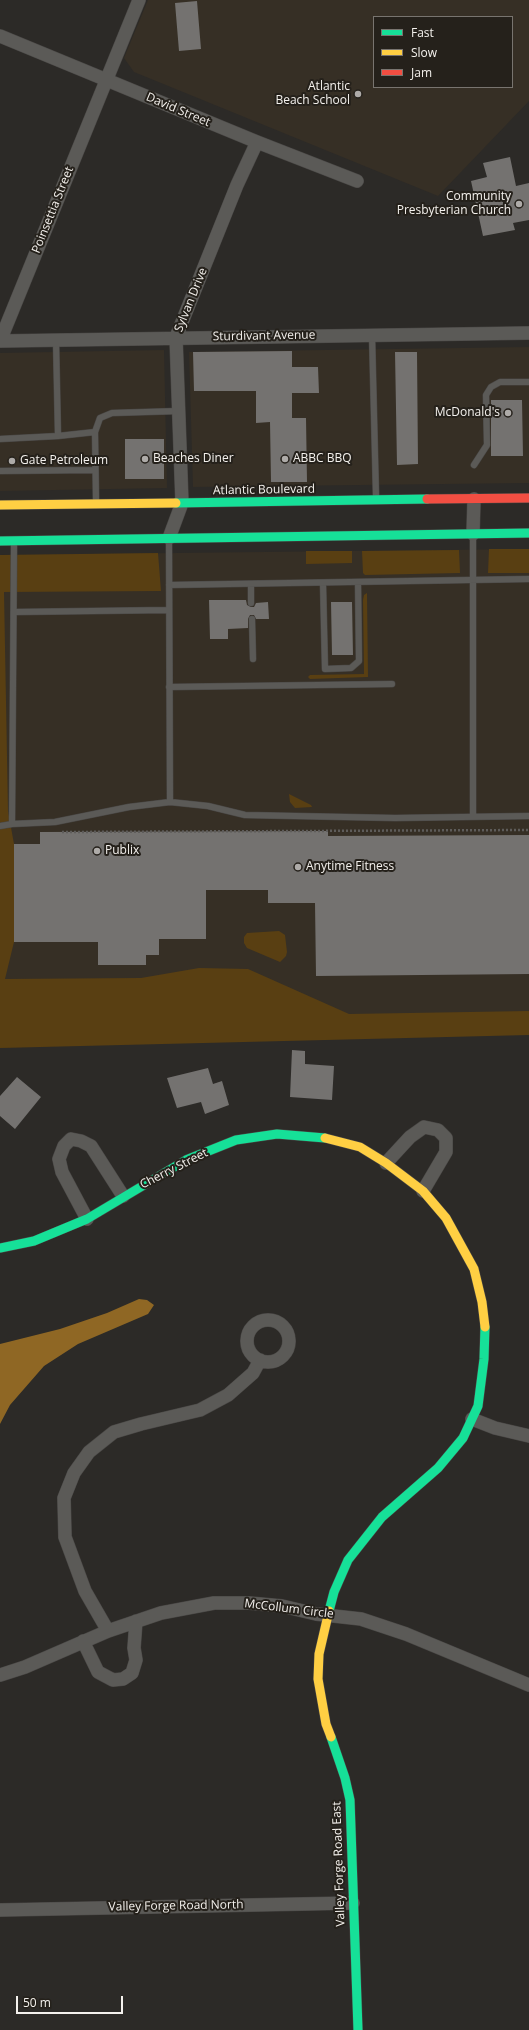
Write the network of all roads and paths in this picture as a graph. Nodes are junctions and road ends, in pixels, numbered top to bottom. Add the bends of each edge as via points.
1 (139, 0) edge
2 (0, 36) edge
3 (106, 80) junction
4 (257, 142) junction
5 (357, 181) dead end
6 (529, 333) edge
7 (372, 335) junction
8 (176, 337) junction
9 (56, 340) junction
10 (0, 341) edge
11 (529, 382) edge
12 (178, 411) junction
13 (95, 432) junction
14 (58, 436) junction
15 (0, 439) edge
16 (474, 465) dead end
17 (95, 470) junction
18 (0, 471) edge
19 (529, 498) edge
20 (474, 499) junction
21 (376, 500) junction
22 (182, 503) junction
23 (96, 504) junction
24 (0, 505) edge
25 (529, 533) edge
26 (472, 534) junction
27 (169, 538) junction
28 (0, 540) edge
29 (14, 540) junction
30 (529, 579) edge
31 (473, 580) junction
32 (358, 582) junction
33 (323, 583) junction
34 (251, 584) junction
35 (169, 585) junction
36 (251, 603) dead end
37 (169, 610) junction
38 (15, 612) junction
39 (252, 619) dead end
40 (253, 659) dead end
41 (392, 684) dead end
42 (170, 687) junction
43 (170, 802) junction
44 (529, 816) edge
45 (473, 817) junction
46 (12, 824) junction
47 (0, 826) edge
48 (529, 830) edge
49 (62, 832) dead end
50 (386, 1163) junction
51 (423, 1191) junction
52 (123, 1196) junction
53 (86, 1219) junction
54 (0, 1248) edge
55 (260, 1360) dead end
56 (472, 1419) junction
57 (529, 1436) edge
58 (328, 1615) junction
59 (136, 1621) junction
60 (108, 1631) junction
61 (83, 1641) junction
62 (0, 1675) edge
63 (529, 1686) edge
64 (353, 1903) junction
65 (0, 1910) edge
66 (358, 2030) edge

1 - 3 street, Poinsettia Street
2 - 3 street, David Street
3 - 4 street, David Street
3 - 10 street, Poinsettia Street
4 - 5 street, David Street
4 - 8 street, Sylvan Drive
6 - 7 street, Sturdivant Avenue
7 - 8 street, Sturdivant Avenue
7 - 21 lane
8 - 9 street, Sturdivant Avenue
8 - 12 street, Sylvan Drive
9 - 10 street, Sturdivant Avenue
9 - 14 lane
11 - 16 lane via 500,382 491,387 486,395 487,445
12 - 13 lane via 112,413 100,418
12 - 22 street, Sylvan Drive
13 - 14 lane
13 - 17 lane
14 - 15 lane
17 - 18 lane
17 - 23 lane
19 - 20 main road, Atlantic Boulevard
20 - 21 main road, Atlantic Boulevard
20 - 26 street
21 - 22 main road, Atlantic Boulevard
22 - 23 main road, Atlantic Boulevard
22 - 27 street, Sylvan Drive
23 - 24 main road, Atlantic Boulevard
25 - 26 main road
26 - 27 main road
26 - 31 lane
27 - 29 main road
27 - 35 lane
28 - 29 main road
29 - 38 lane
30 - 31 lane
31 - 32 lane
31 - 45 lane
32 - 33 lane
32 - 33 lane via 359,661 352,668 325,669
33 - 34 lane
34 - 35 lane
34 - 36 lane
35 - 37 lane
37 - 38 lane
37 - 42 lane
38 - 46 lane
39 - 40 lane
41 - 42 lane
42 - 43 lane
43 - 45 lane via 208,806 245,815
43 - 46 lane via 129,807 55,822
44 - 45 lane
46 - 47 lane
48 - 49 path
50 - 51 main road, Cherry Street
50 - 51 street via 410,1137 424,1127 438,1130 446,1138 446,1152
50 - 52 main road, Cherry Street via 360,1147 323,1137 277,1134 236,1140 186,1160
51 - 56 main road, Cherry Street via 446,1218 474,1269 482,1302 484,1358 478,1406
52 - 53 main road, Cherry Street
52 - 53 street via 91,1146 71,1139 64,1146 59,1159 62,1172
53 - 54 main road, Cherry Street via 34,1241
55 - 60 street via 253,1374 228,1395 200,1410 114,1432 89,1452 74,1473 64,1498 65,1537 85,1591
56 - 57 street via 495,1428
56 - 58 main road, Valley Forge Road East via 463,1438 438,1468 382,1517 361,1542 348,1560 334,1592
58 - 59 street, McCollum Circle via 282,1606 214,1603
58 - 63 street, McCollum Circle via 360,1619 406,1634
58 - 64 main road, Valley Forge Road East via 319,1654 318,1679 326,1724 350,1800
59 - 60 street, McCollum Circle
59 - 61 street via 136,1660 132,1673 123,1679 113,1680 98,1672
60 - 61 street, McCollum Circle
61 - 62 street, McCollum Circle via 25,1667
64 - 65 street, Valley Forge Road North
64 - 66 main road, Valley Forge Road East

